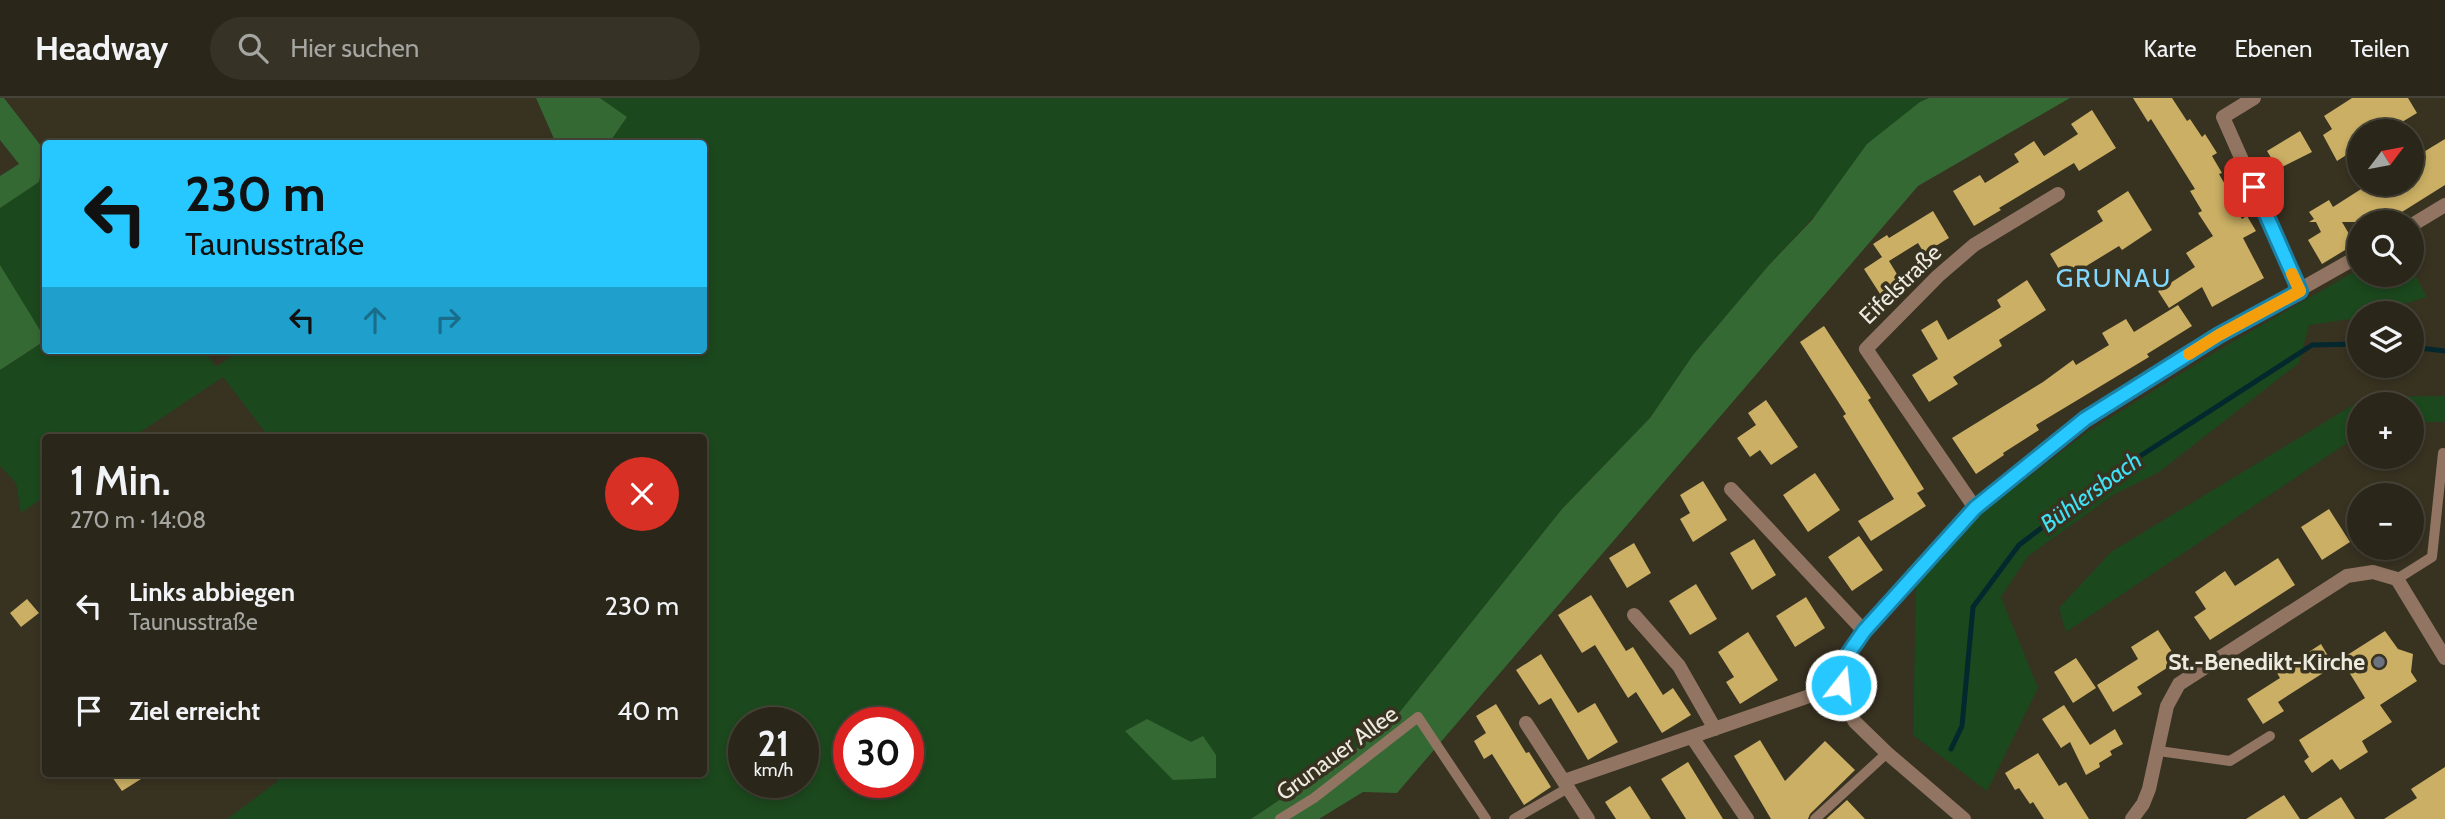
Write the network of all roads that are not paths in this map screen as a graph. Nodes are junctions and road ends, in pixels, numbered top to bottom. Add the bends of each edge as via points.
1 (2254, 98) edge
2 (2058, 194) dead end
3 (2445, 205) edge
4 (2424, 218) edge
5 (2347, 263) edge
6 (2300, 291) junction
7 (2443, 453) dead end
8 (1731, 489) dead end
9 (1975, 508) junction
10 (2398, 579) junction
11 (1634, 615) dead end
12 (1864, 631) junction
13 (2445, 658) edge
14 (1841, 685) junction
15 (1526, 723) dead end
16 (1715, 729) junction
17 (2270, 736) dead end
18 (1692, 737) junction
19 (2159, 751) junction
20 (1887, 753) junction
21 (1566, 784) junction
22 (1280, 819) edge
23 (1486, 819) edge
24 (1514, 819) edge
25 (1588, 819) edge
26 (1747, 819) edge
27 (1815, 819) edge
28 (1964, 819) edge
29 (2132, 819) edge

1 - 6 street via 2223,117
2 - 9 street, Eifelstraße via 1974,245 1866,349
3 - 4 street
5 - 6 street
6 - 9 street via 2219,335 2085,419
7 - 10 lane via 2432,557
8 - 12 street
9 - 12 street
10 - 13 street
10 - 19 street via 2372,572 2347,576 2179,684 2167,706
11 - 16 street via 1679,666
12 - 14 street via 1846,657
14 - 16 street
14 - 20 street via 1855,722
15 - 21 street
16 - 18 street
17 - 19 lane via 2230,761
18 - 21 street
18 - 26 street
19 - 29 street via 2149,789
20 - 27 lane
20 - 28 street
21 - 24 lane
21 - 25 street
22 - 23 lane, Grunauer Allee via 1418,717

